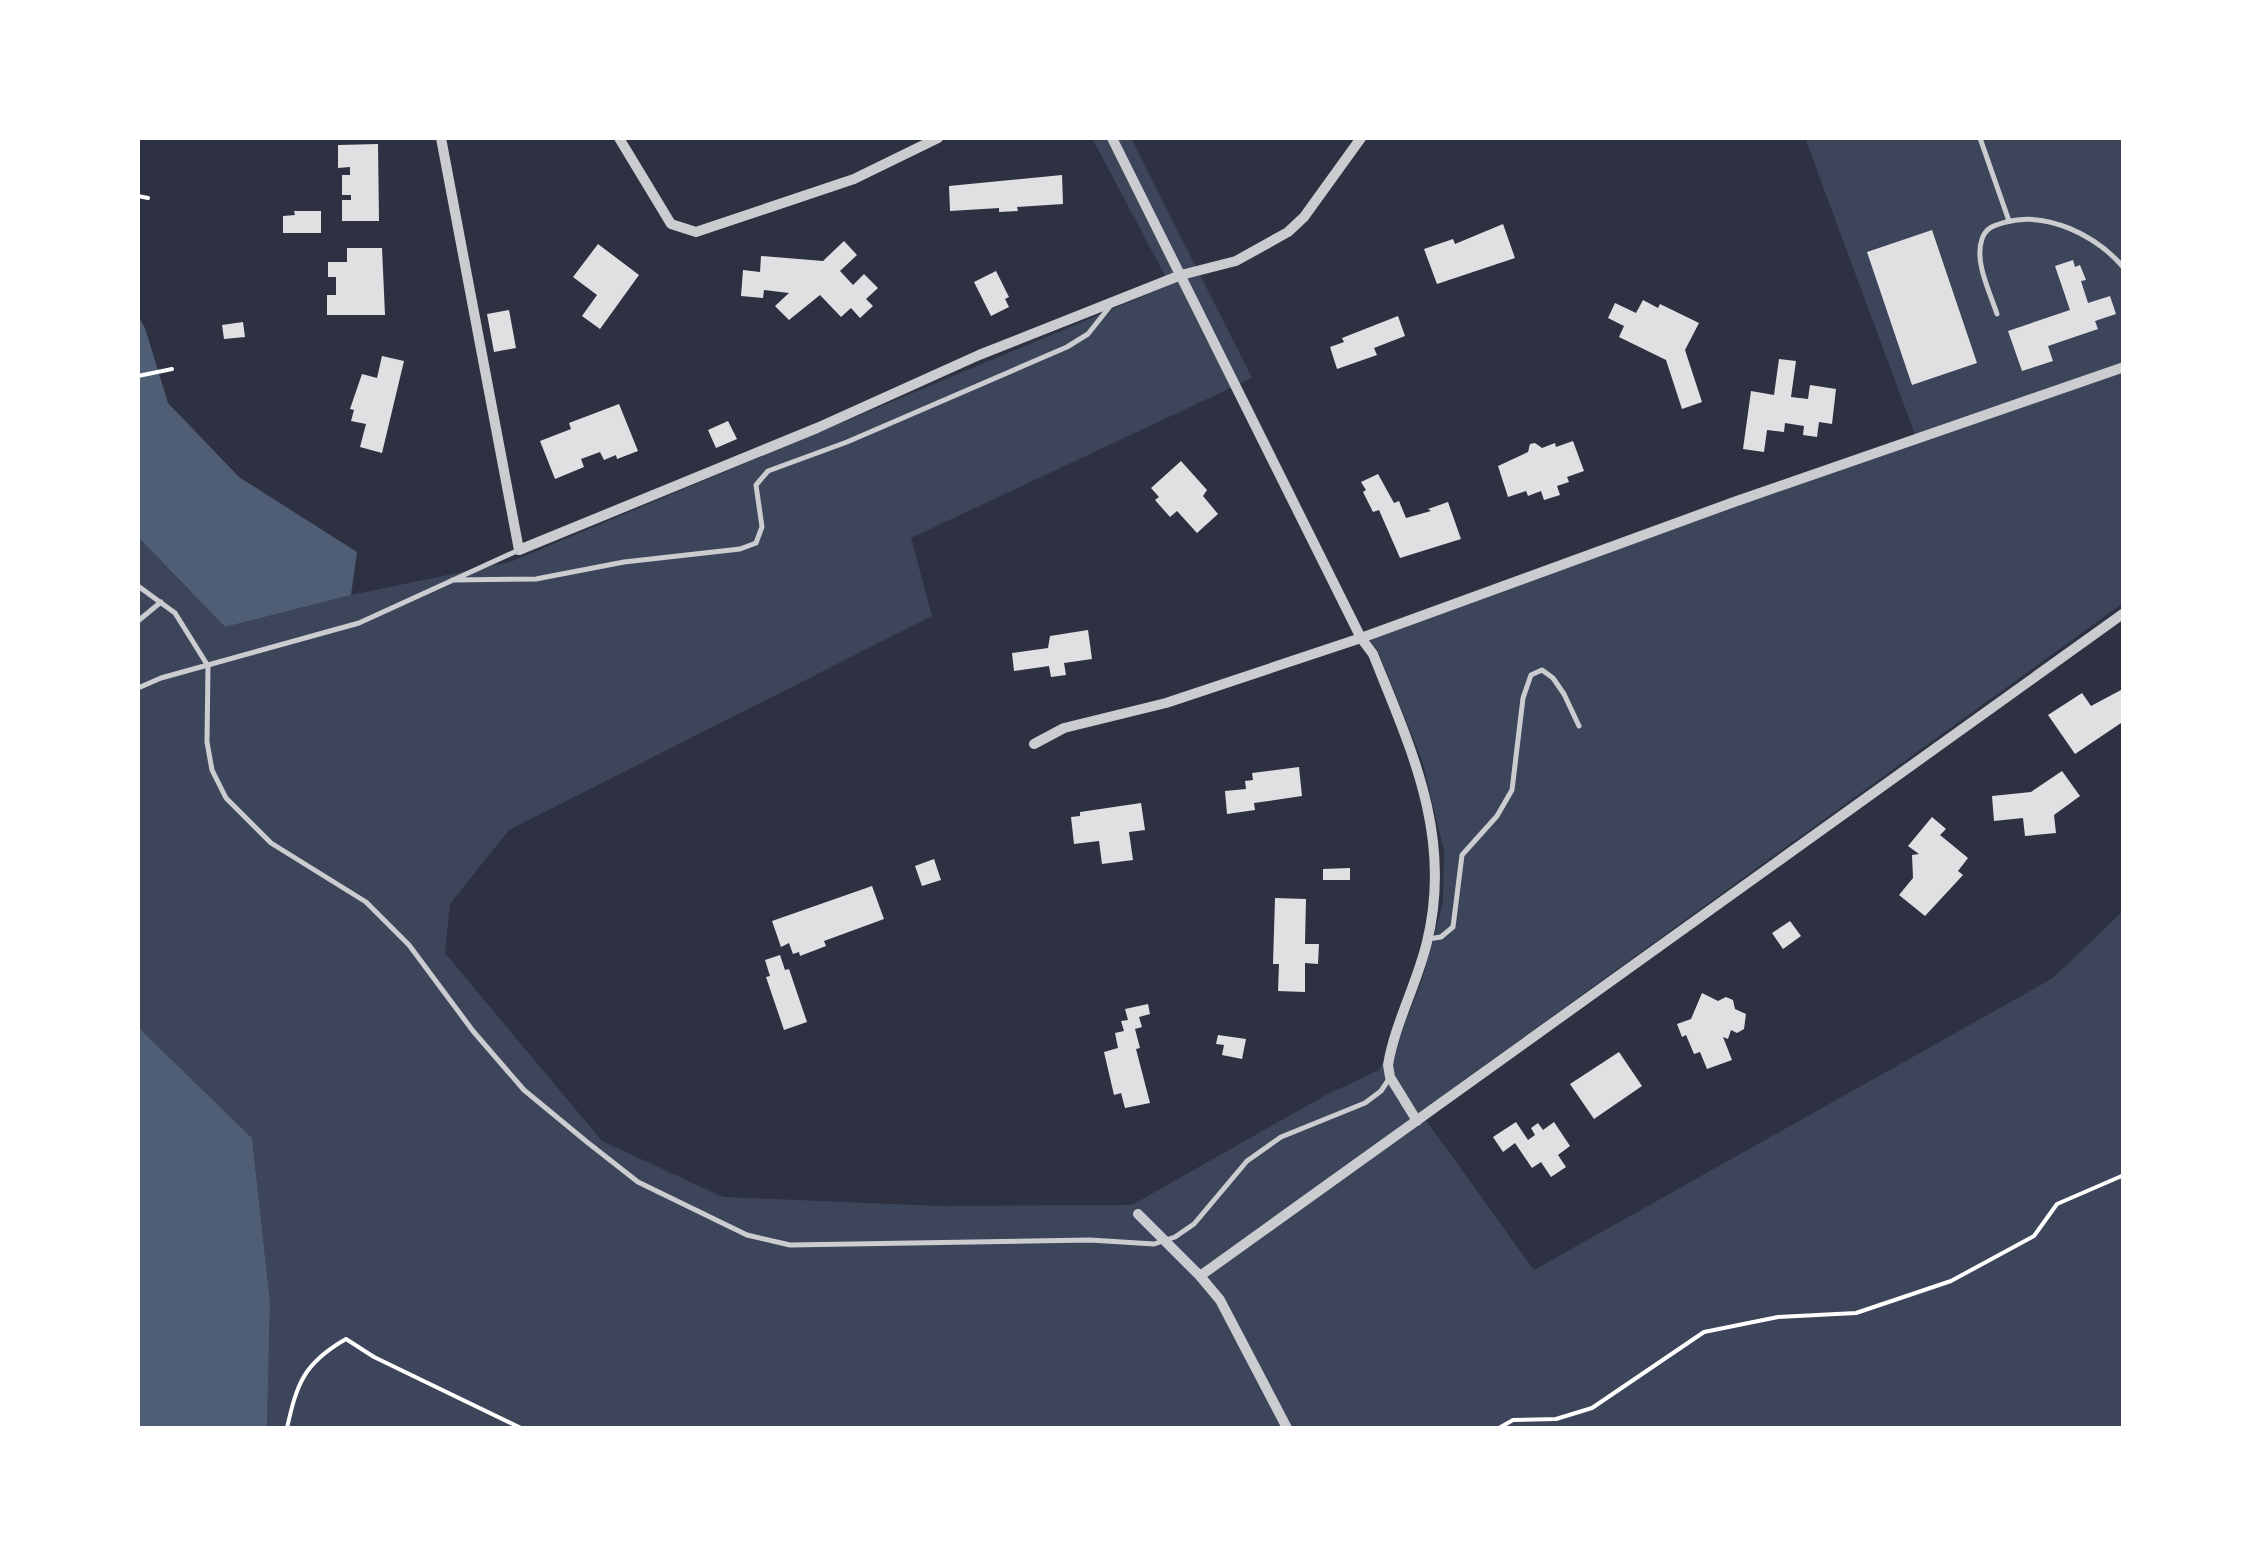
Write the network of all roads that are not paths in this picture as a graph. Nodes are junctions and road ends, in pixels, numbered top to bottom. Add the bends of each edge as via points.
1 (440, 138) edge
2 (618, 138) edge
3 (938, 138) edge
4 (1112, 138) edge
5 (1360, 138) edge
6 (1980, 138) edge
7 (2009, 221) junction
8 (2124, 268) edge
9 (1181, 275) junction
10 (1112, 303) junction
11 (1997, 314) dead end
12 (2124, 366) edge
13 (519, 550) junction
14 (452, 580) junction
15 (138, 586) edge
16 (161, 602) junction
17 (2124, 613) edge
18 (138, 621) edge
19 (1361, 638) junction
20 (208, 666) junction
21 (138, 688) edge
22 (1579, 726) dead end
23 (1034, 744) dead end
24 (1428, 939) junction
25 (1390, 1077) junction
26 (1417, 1122) junction
27 (1138, 1214) dead end
28 (1164, 1240) junction
29 (1200, 1276) junction
30 (1287, 1428) edge

1 - 13 street
2 - 3 street via 672,224 696,232 854,178
4 - 9 street
5 - 9 street via 1288,232 1236,261
6 - 7 lane
7 - 8 lane via 2066,226 2104,247
7 - 11 lane via 1986,230 1980,242
9 - 10 street
9 - 19 street
10 - 13 street
10 - 14 lane via 1088,334 1067,347 768,471 756,485 762,527 756,543 536,579
12 - 19 street
13 - 14 lane
14 - 20 lane via 359,623
15 - 16 lane
16 - 18 lane
16 - 20 lane
17 - 26 street
19 - 23 street via 1166,703 1064,728
19 - 24 street via 1420,771 1435,850
20 - 21 lane
20 - 28 lane via 207,742 226,798 271,843 366,902 409,945 524,1090 638,1182 747,1235 790,1244
22 - 24 lane via 1553,678 1542,670 1531,675 1512,790 1462,855 1452,927
24 - 25 street via 1389,1060
25 - 26 street
25 - 28 lane via 1365,1103 1280,1137 1247,1161 1194,1224
26 - 29 street
27 - 28 street
28 - 29 street
29 - 30 street via 1220,1300

